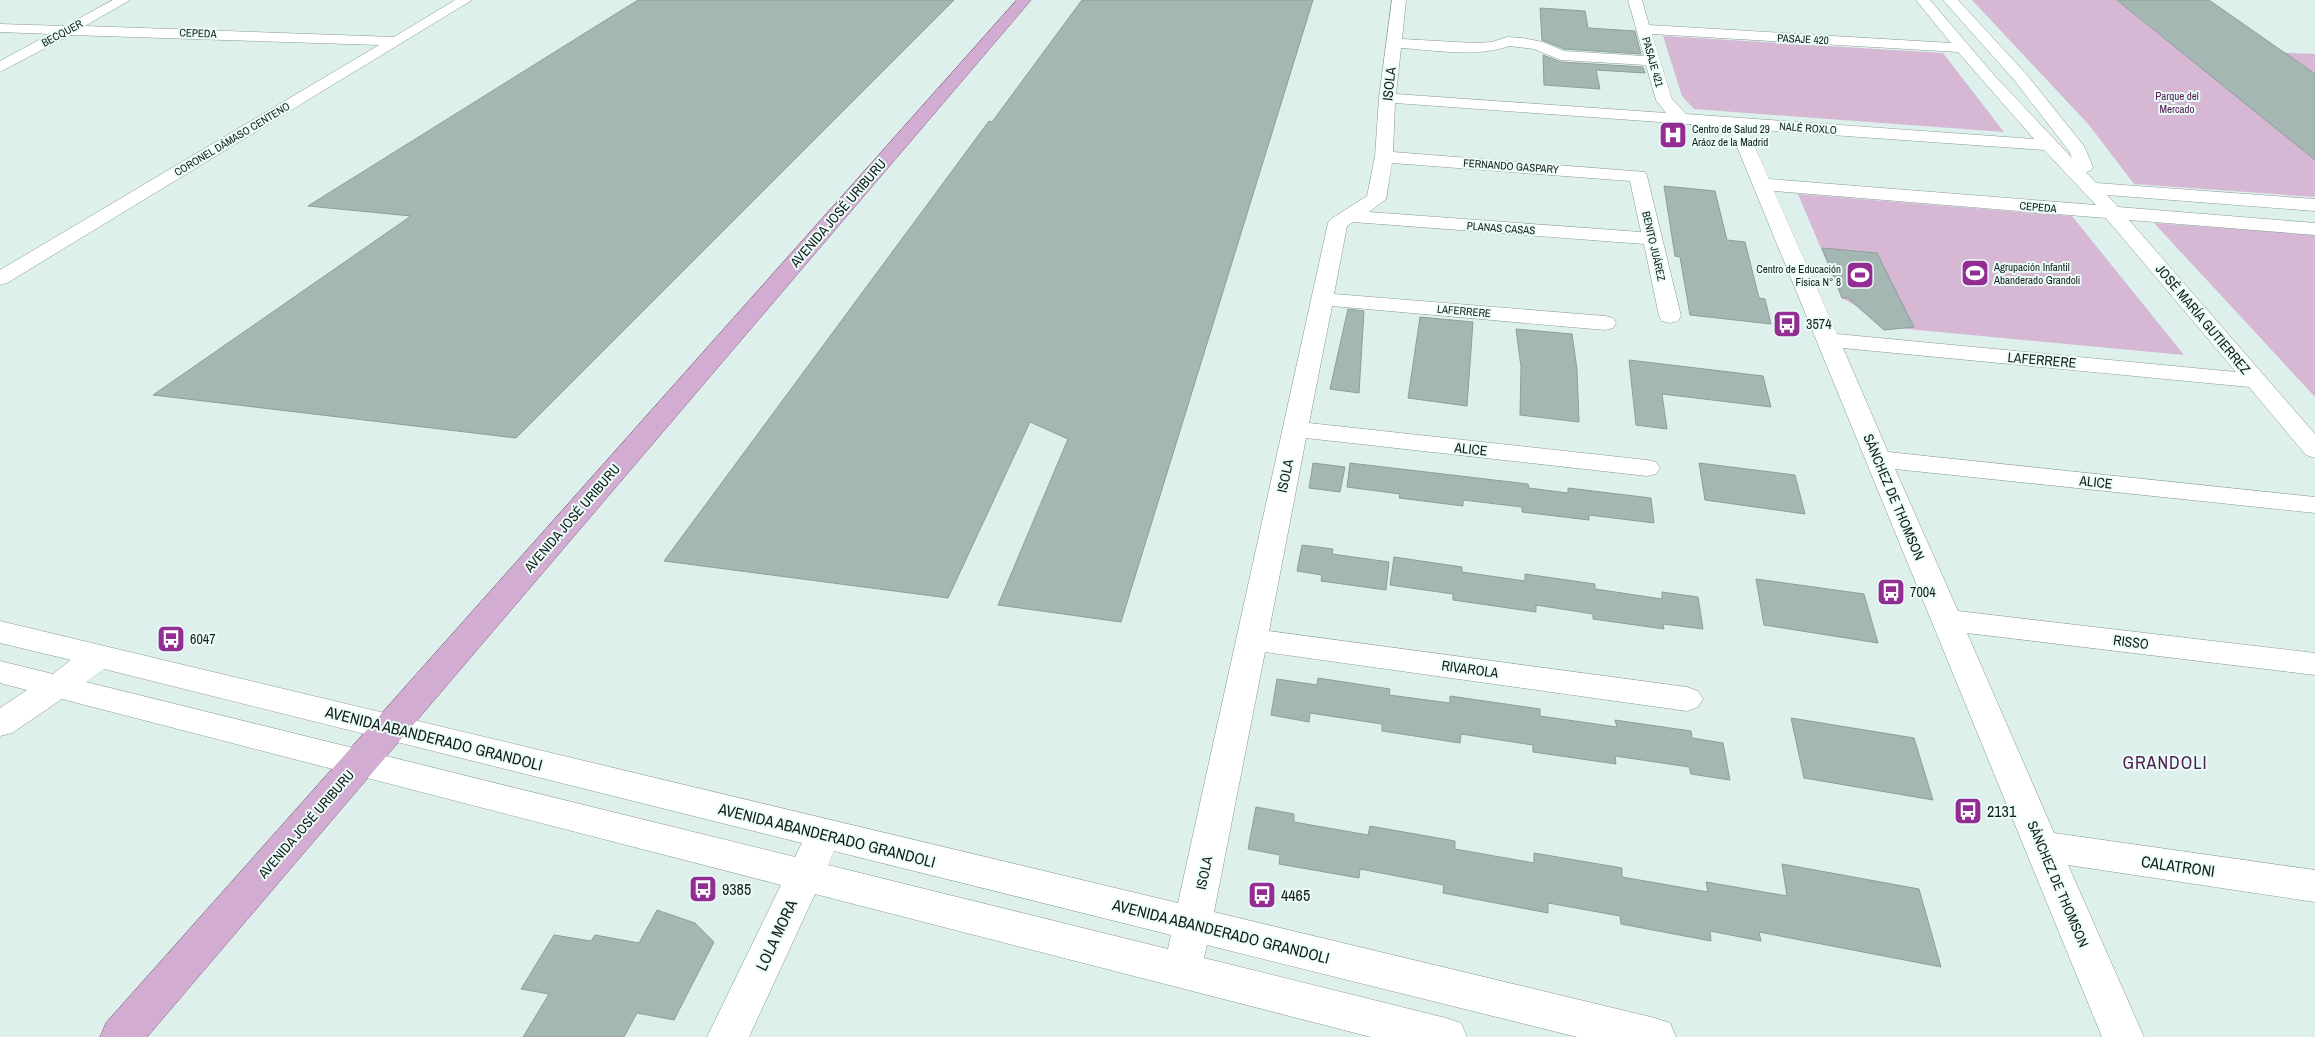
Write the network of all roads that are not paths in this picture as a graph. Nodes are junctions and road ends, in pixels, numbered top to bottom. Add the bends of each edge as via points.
1 (123, 0) edge
2 (464, 0) edge
3 (1024, 0) edge
4 (1399, 0) edge
5 (1635, 0) edge
6 (1923, 0) edge
7 (1950, 0) edge
8 (0, 28) edge
9 (71, 28) junction
10 (1644, 29) junction
11 (396, 41) junction
12 (1394, 43) junction
13 (1963, 48) junction
14 (1653, 61) junction
15 (0, 67) edge
16 (1387, 98) junction
17 (1681, 119) junction
18 (1736, 123) junction
19 (2048, 145) junction
20 (1384, 157) junction
21 (1638, 176) joint
22 (1762, 184) junction
23 (2091, 188) junction
24 (2315, 205) edge
25 (2113, 213) junction
26 (1350, 216) junction
27 (2315, 229) edge
28 (1652, 239) junction
29 (0, 279) edge
30 (1322, 299) junction
31 (1670, 316) dead end
32 (1605, 323) dead end
33 (1827, 340) junction
34 (2256, 381) junction
35 (1295, 429) junction
36 (2315, 450) edge
37 (1878, 458) junction
38 (1647, 468) dead end
39 (2315, 505) edge
40 (1946, 620) junction
41 (0, 632) edge
42 (1252, 639) junction
43 (100, 656) junction
44 (2315, 664) edge
45 (0, 672) edge
46 (58, 686) junction
47 (1687, 699) dead end
48 (0, 724) edge
49 (390, 727) junction
50 (360, 762) junction
51 (824, 834) junction
52 (2042, 846) junction
53 (804, 874) junction
54 (2315, 886) edge
55 (1193, 924) junction
56 (1182, 970) junction
57 (121, 1037) edge
58 (728, 1037) edge
59 (1446, 1037) edge
60 (1655, 1037) edge
61 (2123, 1037) edge

1 - 9 street, BECQUER
2 - 11 street, CORONEL DÁMASO CENTENO
3 - 49 main road, AVENIDA JOSÉ URIBURU
4 - 12 street, ISOLA
5 - 10 street, PASAJE 421
6 - 13 street, JOSÉ MARÍA GUTIERREZ
7 - 23 street, JOSÉ MARÍA GUTIERREZ via 2021,78 2078,150
8 - 9 street, CEPEDA
9 - 11 street, CEPEDA
9 - 15 street, BECQUER
10 - 13 street, PASAJE 420
10 - 14 street, PASAJE 421
11 - 29 street, CORONEL DÁMASO CENTENO
12 - 14 street via 1474,48 1507,41 1523,42 1561,55
12 - 16 street, ISOLA
13 - 19 street, JOSÉ MARÍA GUTIERREZ
14 - 17 street, PASAJE 421 via 1664,100
16 - 17 street, NALÉ ROXLO
16 - 20 street, ISOLA
17 - 18 street, NALÉ ROXLO
18 - 19 street, NALÉ ROXLO
18 - 22 street, SÁNCHEZ DE THOMSON
19 - 23 street, JOSÉ MARÍA GUTIERREZ
20 - 21 street, FERNANDO GASPARY
20 - 26 street, ISOLA via 1376,199
21 - 28 street, BENITO JUÁREZ
22 - 25 street, CEPEDA
22 - 33 street, SÁNCHEZ DE THOMSON
23 - 24 street
23 - 25 street, JOSÉ MARÍA GUTIERREZ
25 - 27 street, CEPEDA
25 - 34 street, JOSÉ MARÍA GUTIERREZ
26 - 28 street, PLANAS CASAS
26 - 30 street, ISOLA via 1338,222
28 - 31 street, BENITO JUÁREZ
30 - 32 street, LAFERRERE
30 - 35 street, ISOLA
33 - 34 street, LAFERRERE
33 - 37 street, SÁNCHEZ DE THOMSON
34 - 36 street, JOSÉ MARÍA GUTIERREZ
35 - 38 street, ALICE
35 - 42 street, ISOLA
37 - 39 street, ALICE
37 - 40 street, SÁNCHEZ DE THOMSON
40 - 44 street, RISSO
40 - 52 street, SÁNCHEZ DE THOMSON
41 - 43 street, AVENIDA ABANDERADO GRANDOLI
42 - 47 street, RIVAROLA
42 - 55 street, ISOLA
43 - 46 street
43 - 49 street, AVENIDA ABANDERADO GRANDOLI
45 - 46 street
46 - 48 street
46 - 50 street
49 - 50 main road, AVENIDA JOSÉ URIBURU
49 - 51 street, AVENIDA ABANDERADO GRANDOLI
50 - 53 street
50 - 57 main road, AVENIDA JOSÉ URIBURU
51 - 53 street, LOLA MORA
51 - 55 street, AVENIDA ABANDERADO GRANDOLI
52 - 54 street, CALATRONI
52 - 61 street, SÁNCHEZ DE THOMSON
53 - 56 street
53 - 58 street, LOLA MORA
55 - 56 street, ISOLA
55 - 60 street, AVENIDA ABANDERADO GRANDOLI
56 - 59 street

